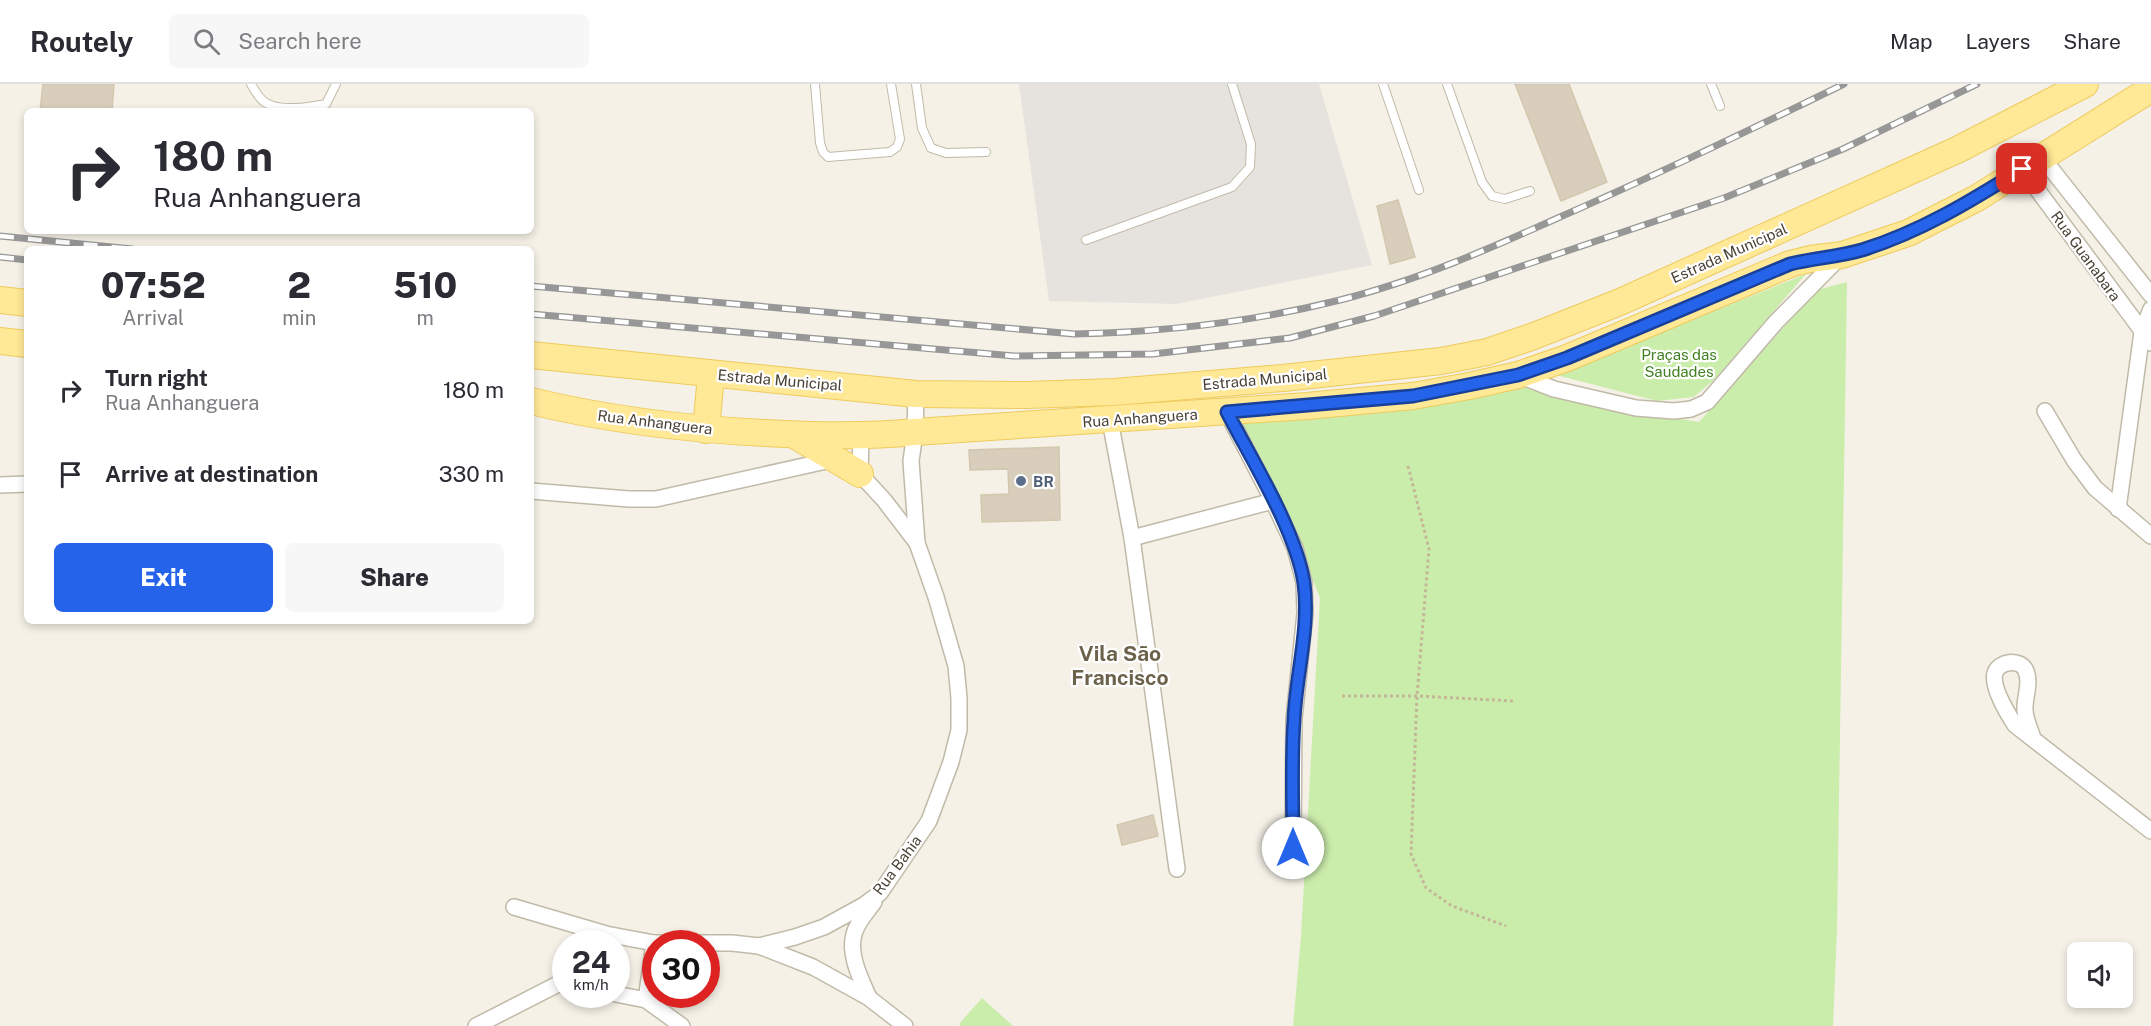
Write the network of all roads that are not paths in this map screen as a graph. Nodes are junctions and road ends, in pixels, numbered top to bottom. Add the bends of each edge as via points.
1 (251, 84) edge
2 (336, 84) edge
3 (815, 84) edge
4 (891, 84) edge
5 (916, 84) edge
6 (1232, 84) edge
7 (1383, 84) edge
8 (1447, 84) edge
9 (1711, 84) edge
10 (2085, 84) edge
11 (2151, 89) edge
12 (1720, 106) dead end
13 (986, 152) dead end
14 (2032, 163) junction
15 (1419, 190) dead end
16 (1530, 191) dead end
17 (1086, 240) dead end
18 (1842, 255) junction
19 (2151, 295) edge
20 (0, 300) edge
21 (24, 303) edge
22 (2151, 309) edge
23 (2147, 337) edge
24 (0, 341) edge
25 (24, 344) edge
26 (534, 356) edge
27 (534, 365) edge
28 (1518, 375) junction
29 (807, 384) junction
30 (710, 386) junction
31 (908, 393) junction
32 (534, 402) edge
33 (2045, 411) dead end
34 (1227, 412) junction
35 (1110, 420) junction
36 (706, 430) junction
37 (915, 432) junction
38 (793, 435) junction
39 (867, 436) junction
40 (835, 459) junction
41 (860, 474) junction
42 (24, 484) edge
43 (0, 485) edge
44 (534, 491) edge
45 (1273, 501) junction
46 (2118, 509) junction
47 (2151, 536) edge
48 (1132, 538) junction
49 (917, 543) junction
50 (2033, 738) dead end
51 (2151, 831) edge
52 (1293, 848) dead end
53 (1177, 869) dead end
54 (880, 893) junction
55 (514, 907) dead end
56 (579, 930) edge
57 (720, 943) edge
58 (759, 946) junction
59 (552, 988) edge
60 (869, 998) junction
61 (657, 1008) edge
62 (476, 1026) edge
63 (682, 1026) edge
64 (905, 1026) edge

1 - 2 lane via 266,103 292,107 326,104
3 - 4 lane via 820,143 828,157 890,152 897,147 900,139
5 - 13 lane via 922,128 931,148 946,153
6 - 17 lane via 1251,144 1250,167 1232,187
7 - 15 lane
8 - 16 lane via 1482,182 1492,196 1505,199
9 - 12 lane
10 - 31 main road, Estrada Municipal via 1957,150 1620,302 1487,352 1380,368 1114,392
11 - 14 main road, Rua Anhanguera
14 - 18 main road, Rua Anhanguera via 1961,207 1908,233
14 - 19 street
14 - 23 street, Rua Guanabara
18 - 28 main road, Rua Anhanguera via 1810,259 1768,272
18 - 28 street via 1776,322 1707,402 1691,409 1636,408 1554,389
20 - 21 main road
22 - 23 street
23 - 46 street
24 - 25 main road
26 - 29 main road, Estrada Municipal
27 - 30 main road
28 - 34 main road, Rua Anhanguera via 1413,396
29 - 30 main road via 777,390
29 - 31 main road, Estrada Municipal
30 - 36 main road
31 - 37 street
31 - 39 main road via 888,428
32 - 36 main road, Rua Anhanguera via 645,424
33 - 46 street via 2074,460 2095,488
34 - 35 main road, Rua Anhanguera
34 - 45 street
35 - 37 main road, Rua Anhanguera
35 - 48 street
36 - 38 main road, Rua Anhanguera
37 - 39 main road, Rua Anhanguera
37 - 49 street via 911,461
38 - 39 main road, Rua Anhanguera
38 - 40 main road
39 - 41 street
40 - 41 main road
40 - 44 street via 656,499
41 - 49 street
42 - 43 street
45 - 48 street
45 - 52 street via 1294,548 1304,592 1294,719
46 - 47 street
48 - 53 street
49 - 54 street, Rua Bahia via 956,666 959,730 929,821
50 - 51 street
54 - 58 street, Rua Bahia via 824,927
54 - 60 street via 857,926 853,944 857,969
55 - 56 street, Rua Bahia
57 - 58 street, Rua Bahia
58 - 60 street via 813,967
59 - 62 street
60 - 64 street
61 - 63 street

